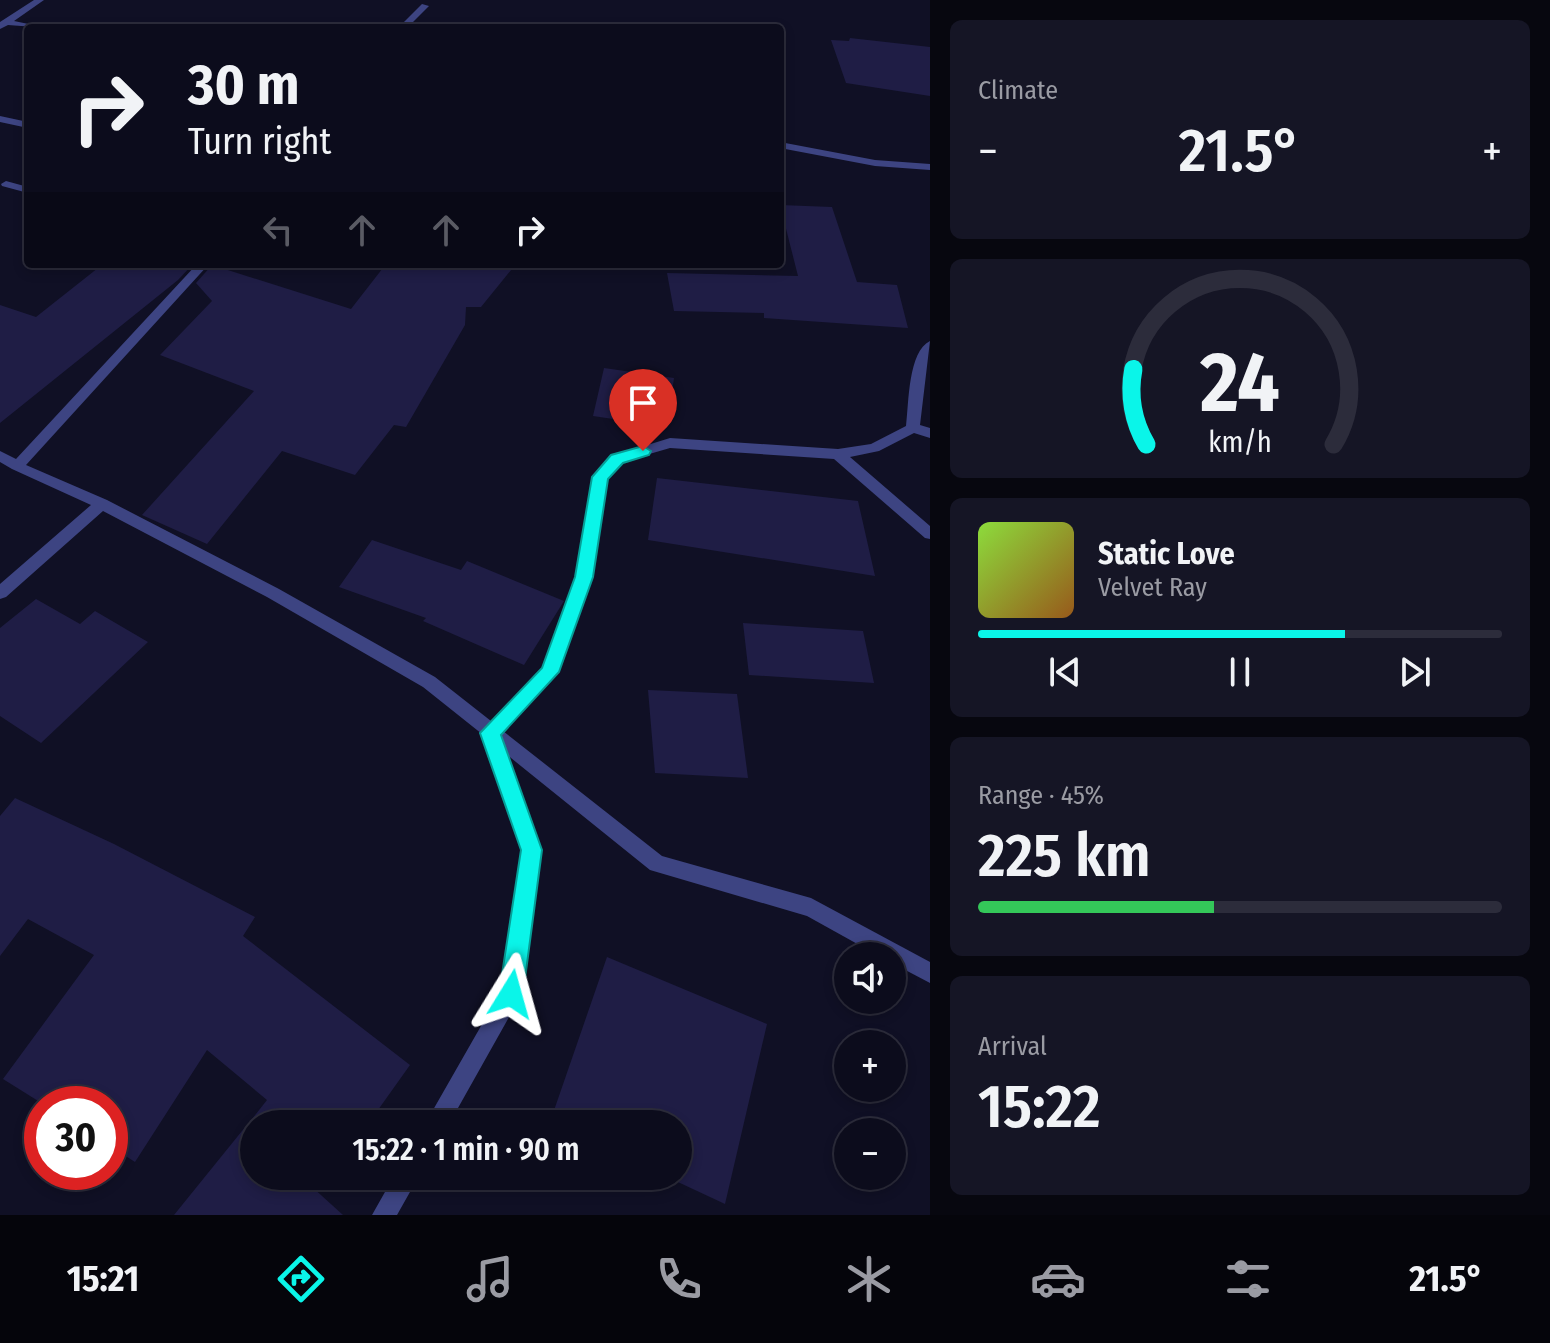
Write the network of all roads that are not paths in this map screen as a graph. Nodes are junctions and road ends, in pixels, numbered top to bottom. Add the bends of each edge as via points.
1 (40, 0) edge
2 (425, 6) dead end
3 (3, 24) edge
4 (406, 24) edge
5 (24, 26) edge
6 (0, 119) edge
7 (24, 124) edge
8 (784, 146) edge
9 (930, 167) edge
10 (6, 184) dead end
11 (24, 189) edge
12 (199, 268) edge
13 (930, 345) edge
14 (913, 428) junction
15 (930, 433) edge
16 (838, 454) junction
17 (0, 456) edge
18 (17, 466) junction
19 (102, 504) junction
20 (930, 534) edge
21 (0, 593) edge
22 (490, 733) junction
23 (930, 973) edge
24 (444, 1110) edge
25 (399, 1190) edge
26 (384, 1215) edge

1 - 3 street
2 - 4 street
3 - 5 street
6 - 7 street
8 - 9 street
10 - 11 street
12 - 18 street
13 - 14 street via 921,357
14 - 15 street
14 - 16 street via 874,448
16 - 20 street
16 - 22 street via 670,443 617,459 600,477 584,577 550,672
17 - 18 street
18 - 19 street
19 - 21 street
19 - 22 street via 429,682
22 - 23 street via 657,864 811,908
22 - 24 street via 531,850 511,994
25 - 26 street

